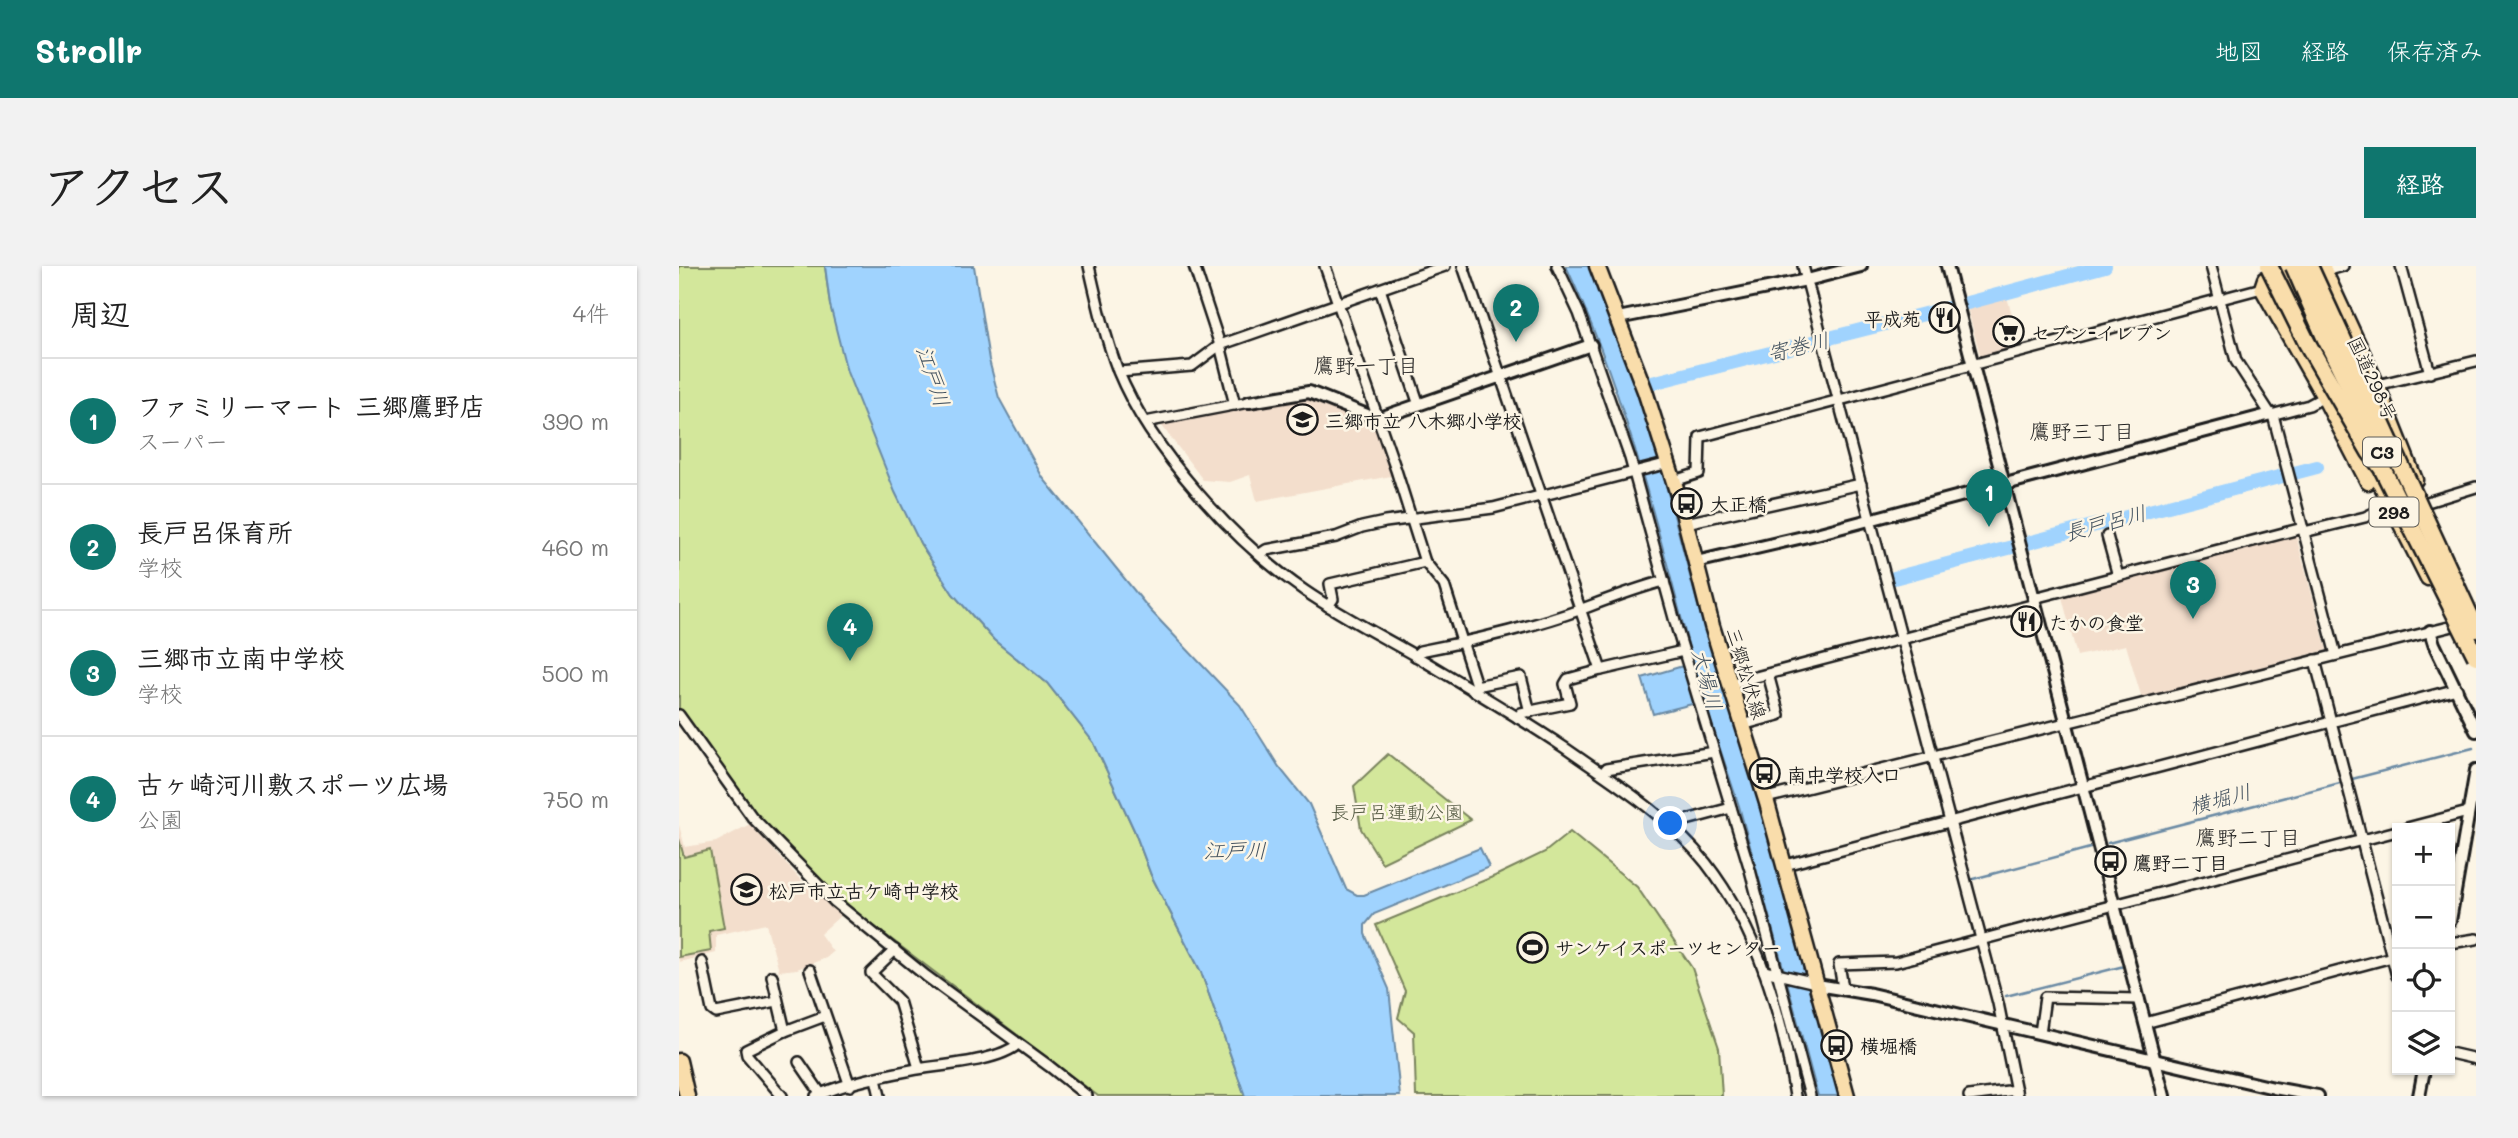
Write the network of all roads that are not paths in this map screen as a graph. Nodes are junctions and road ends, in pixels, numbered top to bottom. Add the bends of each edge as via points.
1 (1090, 266) edge
2 (1194, 266) edge
3 (1325, 266) edge
4 (1445, 266) edge
5 (1463, 266) edge
6 (1557, 266) edge
7 (1597, 266) edge
8 (1803, 266) edge
9 (1861, 266) edge
10 (1947, 266) edge
11 (2211, 266) edge
12 (2279, 266) edge
13 (2294, 266) edge
14 (2301, 266) edge
15 (2309, 266) edge
16 (2343, 266) edge
17 (2402, 266) edge
18 (2320, 268) edge
19 (2264, 275) edge
20 (1807, 280) junction
21 (1380, 289) junction
22 (2220, 299) junction
23 (1338, 304) junction
24 (1618, 318) junction
25 (2335, 342) junction
26 (1220, 345) junction
27 (1591, 345) junction
28 (2318, 351) junction
29 (2476, 360) edge
30 (1972, 365) junction
31 (1119, 372) junction
32 (2430, 373) junction
33 (1501, 377) junction
34 (2377, 385) junction
35 (2324, 397) junction
36 (1839, 400) junction
37 (1249, 402) joint
38 (1235, 405) junction
39 (1419, 405) junction
40 (2272, 414) junction
41 (1377, 419) junction
42 (1145, 422) junction
43 (1665, 464) junction
44 (1637, 471) junction
45 (1674, 481) junction
46 (1861, 484) junction
47 (2004, 485) junction
48 (2476, 487) edge
49 (1542, 496) junction
50 (2424, 503) junction
51 (2382, 509) junction
52 (1412, 519) junction
53 (1870, 520) junction
54 (1686, 523) junction
55 (2303, 530) junction
56 (2107, 536) dead end
57 (1261, 554) junction
58 (1425, 562) junction
59 (1696, 562) junction
60 (2452, 566) junction
61 (2118, 576) junction
62 (2430, 580) junction
63 (1664, 581) junction
64 (2034, 601) junction
65 (1328, 606) junction
66 (1581, 610) junction
67 (2476, 615) edge
68 (2476, 621) edge
69 (2453, 625) junction
70 (2430, 631) junction
71 (2476, 632) edge
72 (1902, 639) junction
73 (1464, 643) junction
74 (1683, 651) junction
75 (2336, 655) junction
76 (1415, 656) junction
77 (2476, 656) edge
78 (2315, 660) junction
79 (2476, 669) edge
80 (1601, 670) junction
81 (1768, 674) junction
82 (1729, 684) junction
83 (1474, 688) junction
84 (2457, 689) junction
85 (1530, 712) junction
86 (679, 715) edge
87 (1518, 718) junction
88 (2066, 722) junction
89 (2331, 722) junction
90 (1742, 725) junction
91 (2476, 731) edge
92 (1714, 752) junction
93 (1933, 755) junction
94 (2476, 770) edge
95 (1603, 774) junction
96 (2084, 787) junction
97 (1766, 798) junction
98 (1731, 808) junction
99 (2471, 810) edge
100 (1950, 822) junction
101 (2424, 823) edge
102 (1668, 825) junction
103 (2392, 832) edge
104 (2361, 840) junction
105 (1784, 865) junction
106 (2455, 895) edge
107 (2114, 905) junction
108 (2476, 939) edge
109 (1981, 940) junction
110 (2455, 942) edge
111 (2393, 949) edge
112 (895, 950) junction
113 (2392, 957) edge
114 (702, 962) dead end
115 (810, 970) dead end
116 (1764, 971) junction
117 (1781, 974) junction
118 (772, 976) dead end
119 (1814, 983) junction
120 (1843, 988) junction
121 (2139, 999) junction
122 (777, 1001) junction
123 (825, 1016) junction
124 (2145, 1023) junction
125 (2003, 1025) junction
126 (785, 1031) junction
127 (2040, 1033) junction
128 (1018, 1044) junction
129 (2455, 1054) edge
130 (2476, 1059) edge
131 (2155, 1060) junction
132 (679, 1061) edge
133 (799, 1062) dead end
134 (919, 1068) junction
135 (2423, 1075) edge
136 (876, 1079) junction
137 (850, 1086) junction
138 (2016, 1093) edge
139 (818, 1095) edge
140 (687, 1096) edge
141 (782, 1096) edge
142 (880, 1096) edge
143 (1087, 1096) edge
144 (1795, 1096) edge
145 (1810, 1096) edge
146 (1847, 1096) edge
147 (1969, 1096) edge
148 (2164, 1096) edge
149 (2313, 1096) edge
150 (2419, 1096) edge

1 - 31 street
2 - 26 street
3 - 23 street
4 - 21 street
5 - 33 street
6 - 27 street
7 - 24 main road, 三郷松伏線
8 - 20 street
9 - 20 street
10 - 30 street
11 - 22 street
12 - 28 main road, 国道298号 / 298
13 - 71 highway, C3, bridge via 2388,465
14 - 25 main road, 国道298号 / 298
15 - 71 highway, bridge
16 - 18 street
17 - 32 street
18 - 25 main road, 298
18 - 34 main road, 298
19 - 22 street
19 - 28 main road, 国道298号 / 298 via 2287,314
19 - 35 main road
19 - 77 highway, C3, bridge via 2382,468
20 - 24 street
20 - 36 street
21 - 23 street
21 - 39 street
22 - 30 street
22 - 40 street via 2236,361
23 - 26 street
23 - 41 street
24 - 43 main road, 三郷松伏線
25 - 60 main road, 国道298号 / 298 via 2387,454
26 - 31 street via 1192,366
26 - 38 street
27 - 33 street
27 - 44 street
28 - 62 main road, 国道298号 / 298
29 - 32 street
30 - 36 street
30 - 47 street
31 - 42 street
32 - 34 street
33 - 39 street
33 - 49 street
34 - 50 main road, 298
35 - 40 street
35 - 51 main road
36 - 45 street via 1700,437 1699,473
36 - 46 street
37 - 38 street
37 - 41 street via 1309,392
38 - 42 street
39 - 41 street
40 - 47 street
40 - 55 street
41 - 52 street
42 - 57 street via 1206,499
43 - 44 street
43 - 45 main road, 三郷松伏線
44 - 49 street
44 - 63 street
45 - 54 main road, 三郷松伏線
46 - 53 street
46 - 54 street
47 - 53 street
47 - 64 street
48 - 50 street
49 - 52 street
49 - 66 street
50 - 60 main road, 298
51 - 55 street
51 - 62 main road via 2417,573
52 - 57 street
52 - 58 street
53 - 59 street
53 - 72 street
54 - 59 main road, 三郷松伏線
55 - 61 street
55 - 75 street
56 - 61 street
57 - 65 street
58 - 65 street via 1330,584 1333,599
58 - 73 street via 1444,585
59 - 82 main road, 三郷松伏線
60 - 67 main road, 国道298号 / 298
61 - 64 street
62 - 69 main road, 国道298号 / 298
63 - 66 street
63 - 74 street
64 - 72 street
64 - 88 street
65 - 76 street
66 - 73 street
66 - 80 street
68 - 69 street
69 - 70 street
69 - 79 main road, 国道298号 / 298
70 - 75 street
70 - 84 street
72 - 81 street
72 - 93 street
73 - 76 street via 1420,651
73 - 83 street
74 - 80 street
74 - 92 street
75 - 78 street
76 - 83 street
78 - 88 street
78 - 89 street
80 - 85 street via 1568,679 1570,703
81 - 82 street
81 - 90 street via 1779,715
82 - 90 main road, 三郷松伏線
83 - 85 street via 1521,677
83 - 87 street
84 - 89 street
84 - 91 street
85 - 87 street
86 - 112 street via 752,817 835,902
87 - 95 street
88 - 93 street
88 - 96 street
89 - 96 street
89 - 104 street
90 - 97 main road, 三郷松伏線
92 - 95 street via 1606,769
92 - 98 street
93 - 97 street
93 - 100 street
94 - 99 street
95 - 102 street
96 - 100 street
96 - 107 street
97 - 105 main road, 三郷松伏線
98 - 102 street
98 - 117 street
99 - 101 street
99 - 106 street
100 - 105 street
100 - 109 street
102 - 116 street via 1705,862 1727,893
103 - 104 street
104 - 107 street
104 - 111 street
105 - 119 main road, 三郷松伏線
107 - 109 street
107 - 121 street
108 - 110 street
109 - 120 street via 1896,962 1839,964
109 - 125 street
112 - 128 street
112 - 134 street via 871,973 899,1001
113 - 124 street
114 - 122 street via 716,1013
115 - 123 street
116 - 117 street
116 - 144 street via 1784,1036
117 - 119 street
117 - 145 street
118 - 122 street
119 - 120 street
119 - 146 main road, 三郷松伏線
120 - 125 street
121 - 124 street
121 - 127 street via 2045,997
122 - 126 street
123 - 126 street
123 - 137 street
124 - 131 street
125 - 127 street
125 - 138 street
126 - 141 street via 745,1050
127 - 131 street
128 - 134 street via 994,1055
128 - 143 street
129 - 130 street
131 - 148 street
131 - 149 street
132 - 140 main road
133 - 139 street
134 - 136 street
135 - 150 street
136 - 137 street
136 - 142 street
137 - 139 street
138 - 147 street

